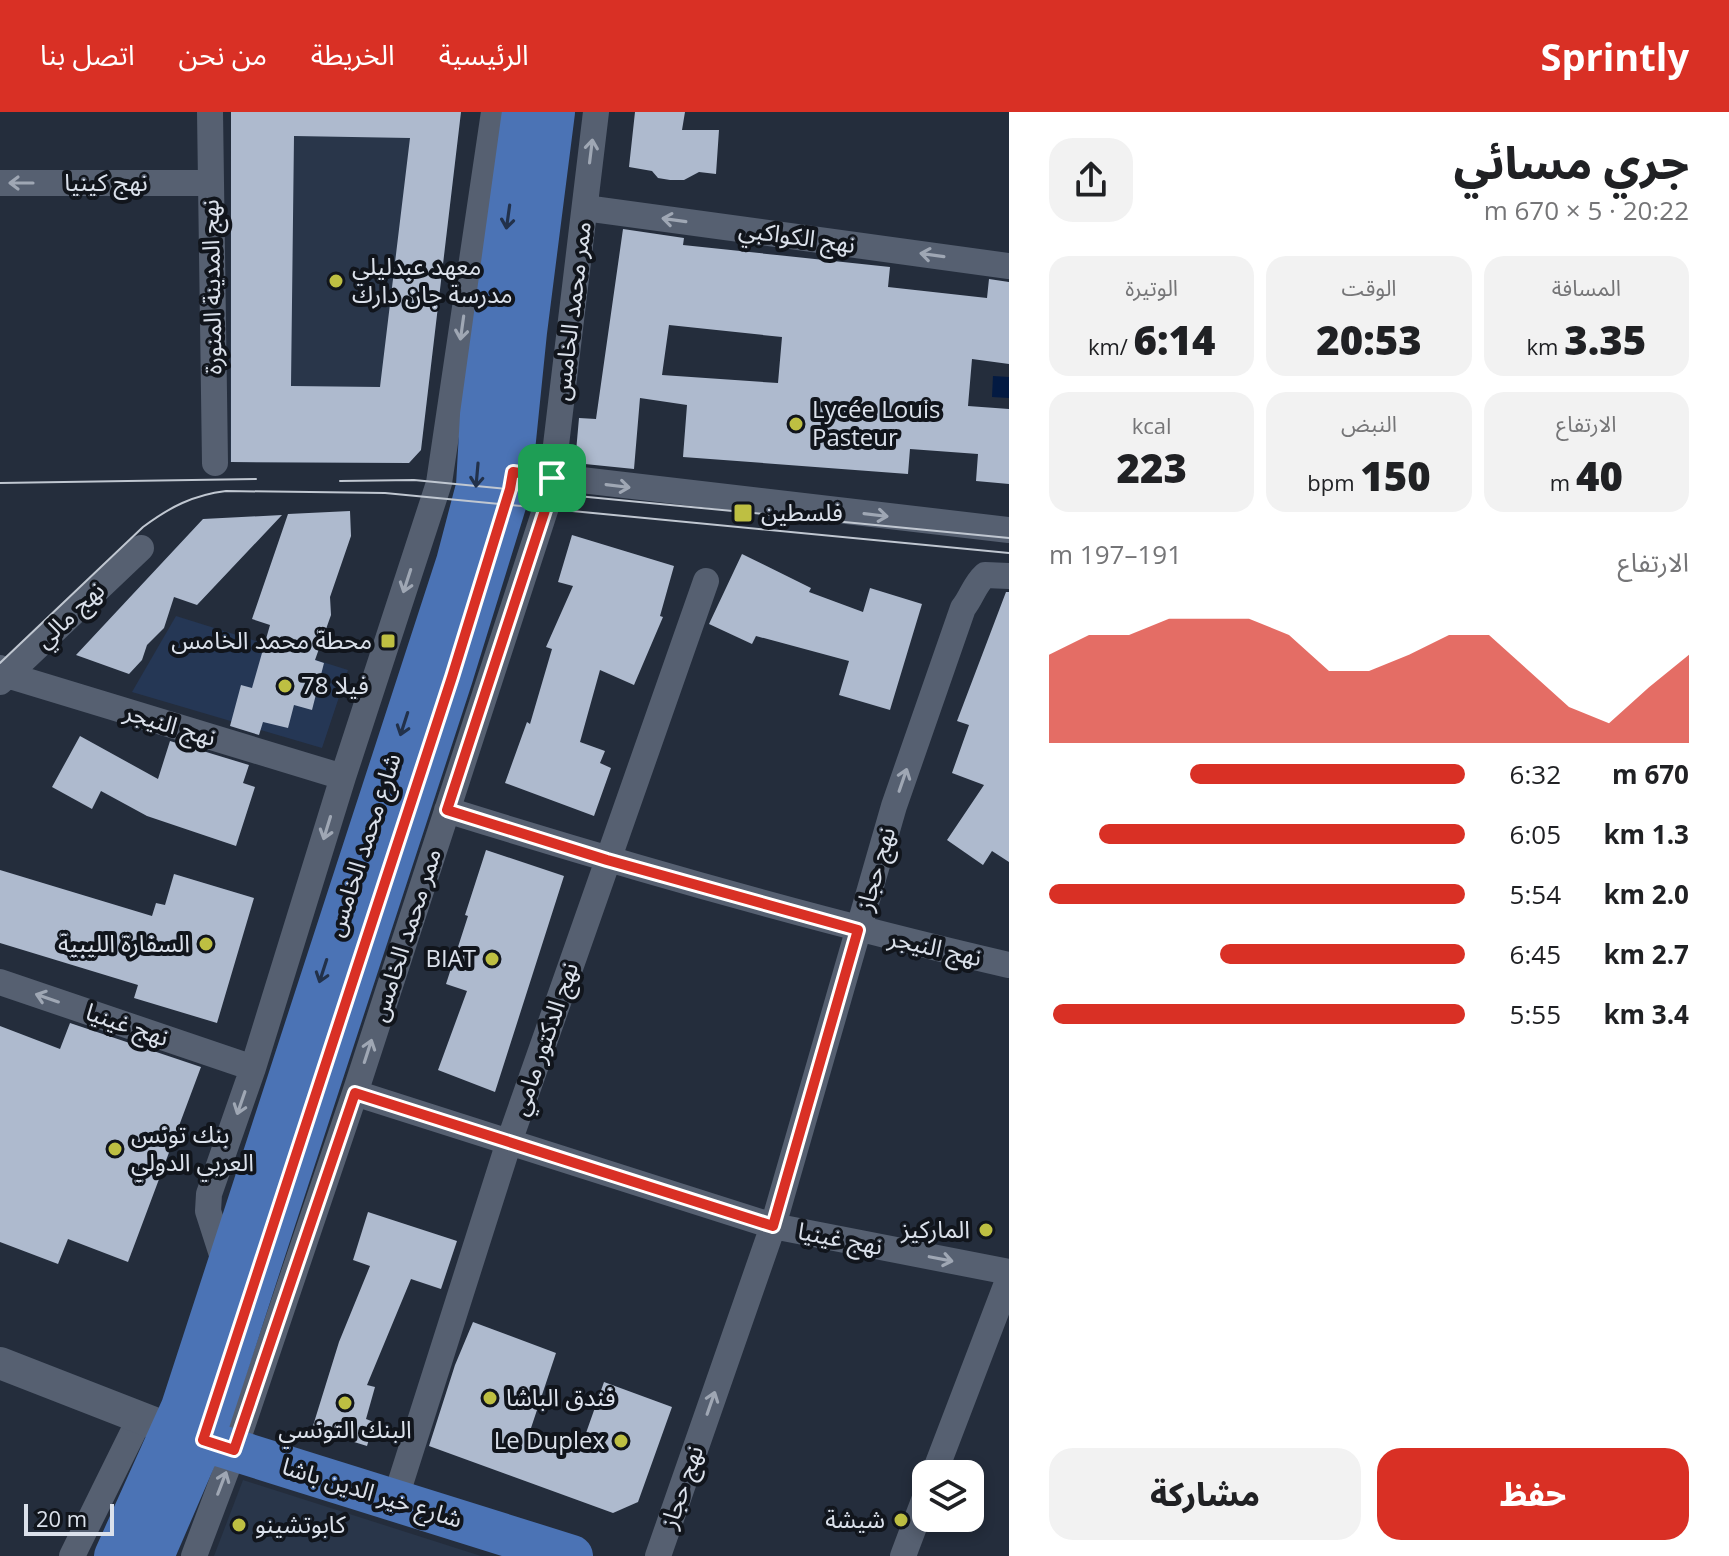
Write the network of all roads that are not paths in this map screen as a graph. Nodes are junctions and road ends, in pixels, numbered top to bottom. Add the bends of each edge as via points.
1 (210, 112) edge
2 (494, 112) edge
3 (523, 112) edge
4 (554, 112) edge
5 (596, 112) edge
6 (0, 183) edge
7 (211, 183) junction
8 (585, 208) junction
9 (1009, 266) edge
10 (215, 463) dead end
11 (532, 475) junction
12 (1009, 530) edge
13 (141, 548) dead end
14 (1009, 576) edge
15 (706, 581) dead end
16 (2, 675) edge
17 (343, 777) junction
18 (447, 810) junction
19 (607, 860) junction
20 (858, 930) junction
21 (1009, 965) edge
22 (0, 982) edge
23 (253, 1068) junction
24 (355, 1093) junction
25 (509, 1142) junction
26 (773, 1226) junction
27 (226, 1267) junction
28 (1009, 1275) edge
29 (0, 1363) edge
30 (187, 1435) junction
31 (939, 1460) edge
32 (395, 1500) junction
33 (912, 1532) edge
34 (72, 1556) edge
35 (115, 1556) edge
36 (153, 1556) edge
37 (194, 1556) edge
38 (572, 1556) edge
39 (658, 1556) edge
40 (903, 1556) edge

1 - 7 street, نهج المدينة المنورة
2 -> 17 street via 439,483
3 -> 27 main road, شارع محمد الخامس via 473,502
4 - 11 main road, شارع محمد الخامس via 526,332
8 -> 5 street, ممر محمد الخامس
7 -> 6 street, نهج كينيا
7 - 10 street, نهج المدينة المنورة
9 -> 8 street, نهج الكواكبي
8 - 11 street, ممر محمد الخامس
11 -> 12 street
11 - 18 street, ممر محمد الخامس via 550,495
11 - 30 main road, شارع محمد الخامس via 510,489 447,692
13 - 16 street, نهج مالي
20 -> 14 street, نهج حجاز via 894,806 963,608 985,575
15 - 19 street, نهج الدكتور مامي
16 - 17 street, نهج النيجر
17 -> 23 street
18 - 19 street, نهج النيجر
24 -> 18 street, ممر محمد الخامس
19 - 20 street, نهج النيجر
19 - 25 street, نهج الدكتور مامي
20 - 21 street, نهج النيجر
20 - 26 street, نهج حجاز
23 -> 22 street, نهج غينيا
23 -> 27 street via 209,1194 208,1211
24 - 25 street, نهج غينيا
24 - 30 street, ممر محمد الخامس
25 - 26 street, نهج غينيا
25 - 32 street, نهج الدكتور مامي
26 -> 28 street, نهج غينيا
39 -> 26 street, نهج حجاز
27 - 30 main road, شارع محمد الخامس
28 - 31 street
29 - 30 street
30 - 32 main road, شارع خير الدين باشا
30 - 34 street, شارع محمد الخامس
30 - 35 main road, شارع محمد الخامس
30 - 36 main road, شارع محمد الخامس
37 -> 30 street, ممر محمد الخامس
32 - 38 main road, شارع خير الدين باشا
33 - 40 street

